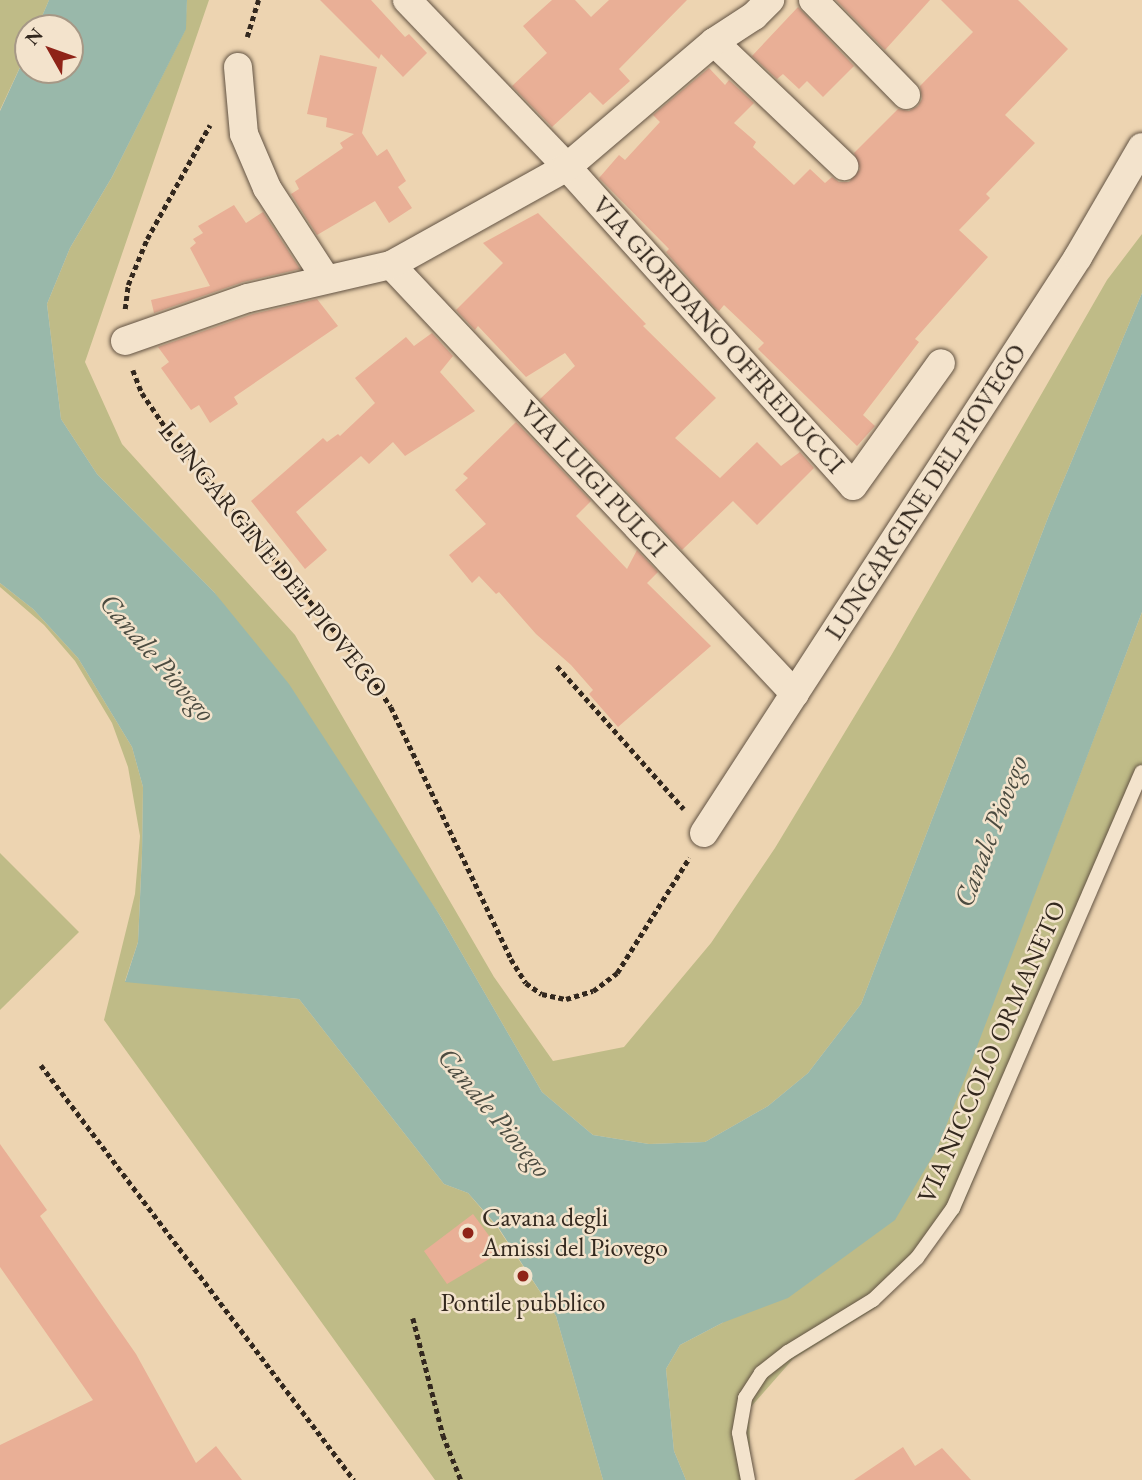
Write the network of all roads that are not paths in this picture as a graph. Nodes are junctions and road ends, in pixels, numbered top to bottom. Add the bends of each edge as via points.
1 (407, 0) edge
2 (813, 0) edge
3 (754, 5) edge
4 (714, 42) junction
5 (238, 67) road end
6 (906, 95) dead end
7 (1142, 147) edge
8 (844, 166) dead end
9 (567, 167) junction
10 (391, 265) junction
11 (326, 279) junction
12 (125, 341) road end
13 (941, 363) dead end
14 (795, 694) junction
15 (1142, 772) edge
16 (705, 833) road end
17 (748, 1480) edge

1 - 9 street
2 - 6 street
3 - 4 street
4 - 8 street
4 - 9 street
5 - 11 street via 244,134 267,188
7 - 14 street, LUNGARGINE DEL PIOVEGO via 1078,257
9 - 10 street
9 - 13 street, VIA GIORDANO OFFREDUCCI via 853,486
10 - 11 street
10 - 14 street, VIA LUIGI PULCI
11 - 12 street via 248,298
14 - 16 street, LUNGARGINE DEL PIOVEGO
15 - 17 lane, VIA NICCOLÒ ORMANETO via 953,1208 917,1258 873,1300 761,1373 745,1398 739,1433

